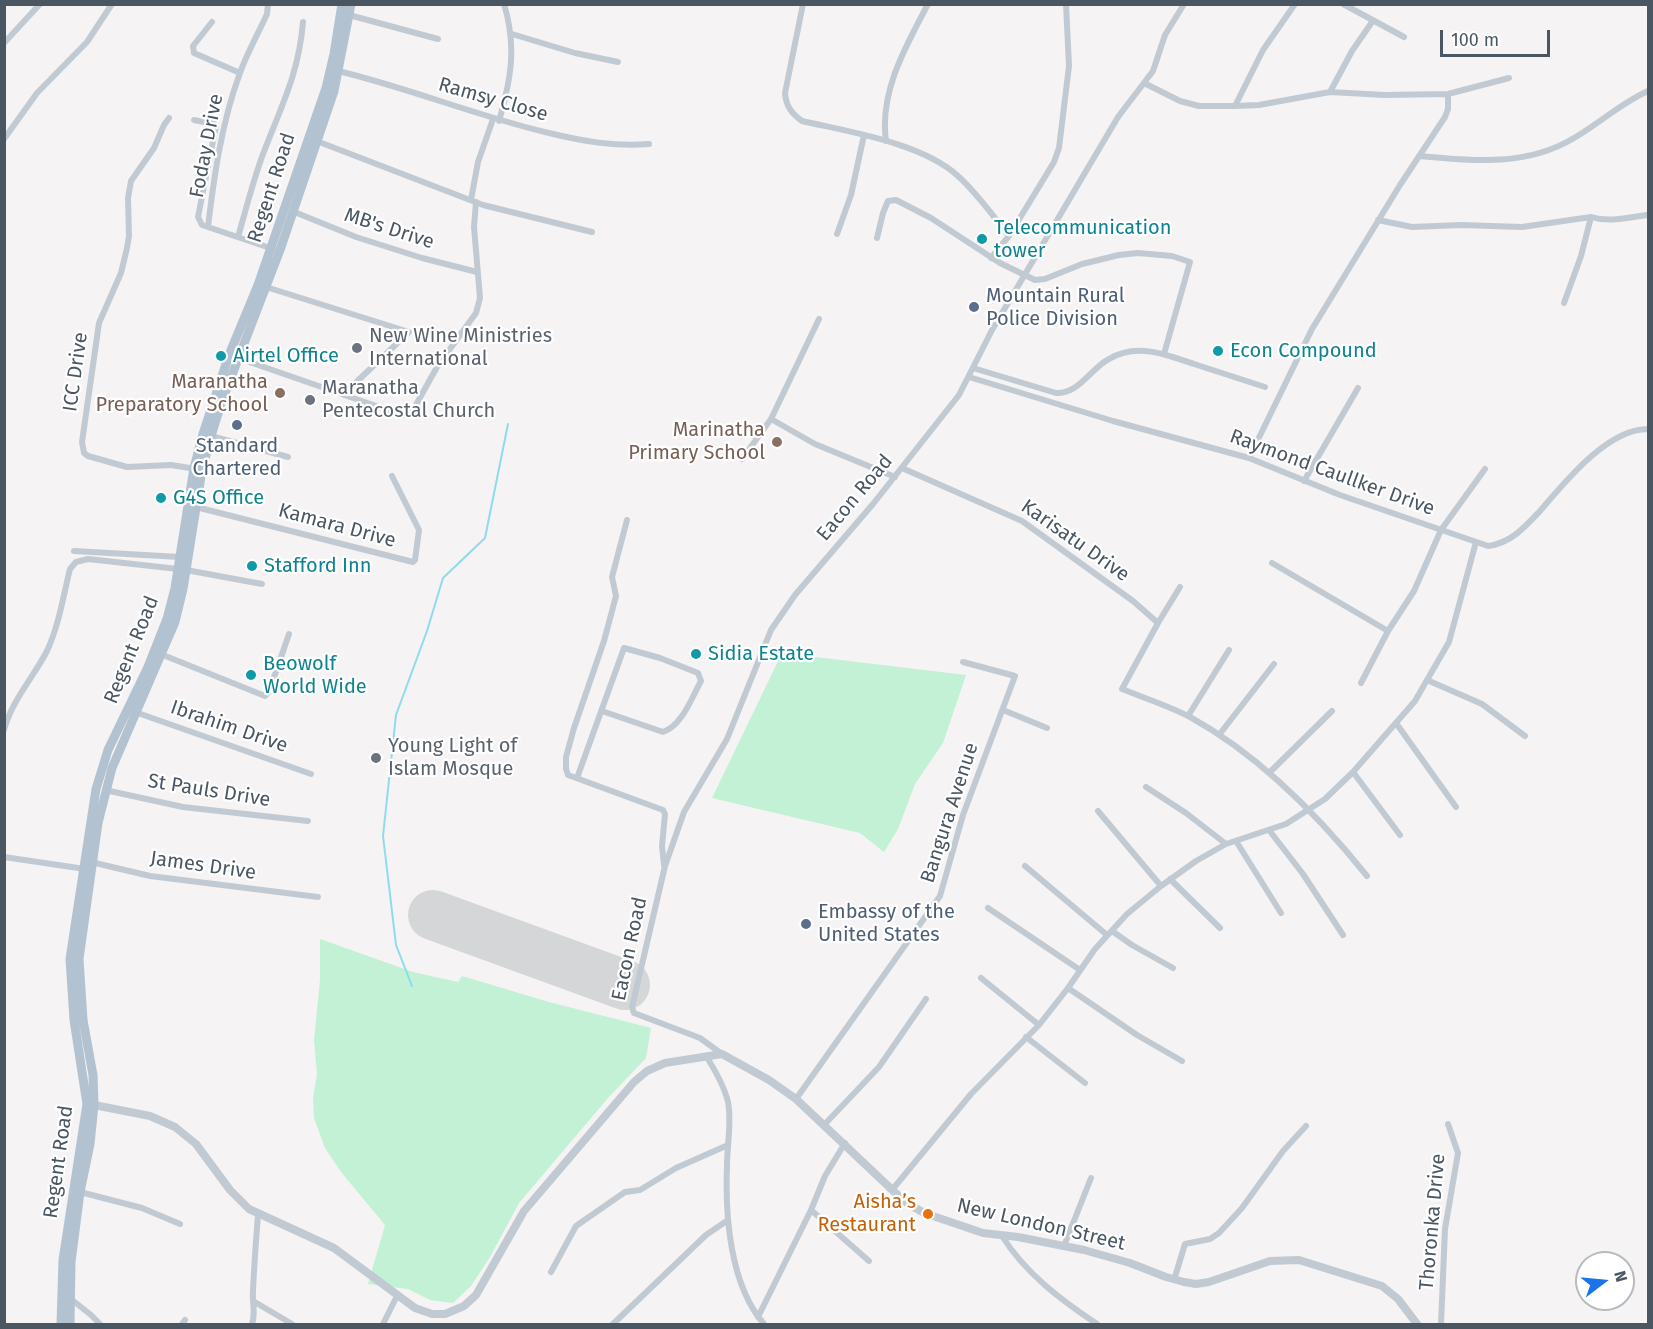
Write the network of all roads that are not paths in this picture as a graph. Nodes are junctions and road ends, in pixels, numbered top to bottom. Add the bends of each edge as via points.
1 (40, 4) edge
2 (112, 4) edge
3 (268, 4) edge
4 (342, 4) edge
5 (351, 4) edge
6 (504, 4) edge
7 (803, 4) edge
8 (928, 4) edge
9 (1184, 4) edge
10 (1295, 4) edge
11 (1343, 4) edge
12 (1068, 5) edge
13 (349, 15) junction
14 (212, 22) dead end
15 (303, 22) dead end
16 (1372, 22) junction
17 (512, 34) junction
18 (1404, 37) dead end
19 (438, 39) dead end
20 (4, 43) edge
21 (618, 62) dead end
22 (335, 70) junction
23 (240, 73) junction
24 (1509, 78) dead end
25 (1144, 83) junction
26 (1648, 91) edge
27 (1330, 92) junction
28 (1448, 94) junction
29 (1235, 106) junction
30 (170, 118) dead end
31 (194, 120) dead end
32 (496, 120) junction
33 (864, 135) junction
34 (308, 137) junction
35 (4, 139) edge
36 (886, 141) junction
37 (317, 142) junction
38 (648, 144) dead end
39 (1420, 156) junction
40 (474, 201) junction
41 (292, 211) junction
42 (1648, 215) edge
43 (1591, 217) junction
44 (1378, 220) junction
45 (208, 227) junction
46 (592, 232) dead end
47 (837, 234) dead end
48 (1009, 236) junction
49 (238, 237) junction
50 (877, 238) dead end
51 (275, 250) junction
52 (991, 258) junction
53 (477, 272) junction
54 (1024, 275) junction
55 (266, 287) junction
56 (1564, 303) dead end
57 (819, 319) dead end
58 (1164, 354) junction
59 (238, 358) junction
60 (973, 368) junction
61 (969, 377) junction
62 (1265, 387) dead end
63 (1358, 388) dead end
64 (348, 389) dead end
65 (218, 399) junction
66 (771, 419) junction
67 (1648, 429) edge
68 (211, 436) junction
69 (288, 457) dead end
70 (1249, 458) junction
71 (742, 459) dead end
72 (902, 468) junction
73 (198, 469) junction
74 (1485, 469) dead end
75 (392, 476) dead end
76 (895, 477) junction
77 (1304, 481) junction
78 (196, 507) junction
79 (627, 520) dead end
80 (1441, 530) junction
81 (1476, 542) junction
82 (74, 551) dead end
83 (180, 557) junction
84 (1272, 562) dead end
85 (182, 570) junction
86 (262, 584) dead end
87 (1180, 587) dead end
88 (1158, 623) junction
89 (1388, 631) junction
90 (289, 634) dead end
91 (1229, 650) dead end
92 (157, 653) junction
93 (963, 662) dead end
94 (1274, 664) dead end
95 (1427, 680) junction
96 (1361, 683) dead end
97 (1003, 710) junction
98 (602, 711) junction
99 (1332, 711) dead end
100 (135, 712) junction
101 (1188, 716) junction
102 (1396, 723) junction
103 (1047, 728) dead end
104 (4, 730) edge
105 (1220, 735) junction
106 (1525, 736) dead end
107 (1353, 772) junction
108 (1269, 773) junction
109 (311, 774) dead end
110 (577, 778) junction
111 (1146, 787) dead end
112 (105, 790) junction
113 (1456, 807) dead end
114 (1098, 811) dead end
115 (1308, 811) junction
116 (308, 821) dead end
117 (1269, 831) junction
118 (1400, 835) dead end
119 (1236, 841) junction
120 (1226, 844) junction
121 (4, 857) edge
122 (88, 866) junction
123 (664, 866) junction
124 (1025, 866) dead end
125 (1367, 876) dead end
126 (1170, 879) junction
127 (1161, 886) junction
128 (318, 897) dead end
129 (988, 908) dead end
130 (1281, 913) dead end
131 (1220, 928) dead end
132 (1110, 933) junction
133 (1343, 935) dead end
134 (1173, 968) dead end
135 (1080, 970) junction
136 (981, 978) dead end
137 (1068, 988) junction
138 (926, 999) dead end
139 (1039, 1025) junction
140 (1026, 1037) junction
141 (722, 1054) junction
142 (706, 1056) junction
143 (1182, 1061) dead end
144 (1085, 1083) dead end
145 (796, 1098) junction
146 (91, 1104) junction
147 (825, 1124) junction
148 (1449, 1124) dead end
149 (1306, 1126) dead end
150 (845, 1143) junction
151 (728, 1145) junction
152 (1091, 1178) dead end
153 (892, 1190) junction
154 (80, 1192) junction
155 (810, 1210) junction
156 (258, 1215) junction
157 (728, 1220) junction
158 (180, 1224) dead end
159 (1002, 1236) junction
160 (1064, 1246) junction
161 (869, 1261) dead end
162 (551, 1272) dead end
163 (1173, 1280) junction
164 (397, 1296) junction
165 (67, 1299) junction
166 (253, 1301) junction
167 (758, 1317) junction
168 (61, 1324) edge
169 (70, 1324) edge
170 (100, 1324) edge
171 (252, 1324) edge
172 (292, 1324) edge
173 (383, 1324) edge
174 (613, 1324) edge
175 (764, 1324) edge
176 (1097, 1324) edge
177 (1417, 1324) edge
178 (1441, 1324) edge

1 - 20 street
2 - 35 street via 87,42 37,93
3 - 23 street, Foday Drive
4 - 22 main road, Regent Road
5 - 13 main road, Regent Road
6 - 17 street
7 - 33 street via 788,69 785,103 802,121
8 - 36 street via 889,92 884,116
9 - 25 street, Eacon Road via 1165,35 1156,66
10 - 29 street via 1263,50
11 - 16 street
12 - 48 street via 1069,66 1059,148
13 - 19 street
13 - 22 main road, Regent Road
14 - 23 street via 192,50
15 - 49 street via 290,90 257,171
16 - 18 street
16 - 27 street
17 - 21 street
17 - 32 street via 509,87
22 - 32 street, Ramsy Close
22 - 34 main road, Regent Road
22 - 37 main road, Regent Road
23 - 45 street, Foday Drive via 222,140
24 - 28 street
25 - 29 street via 1199,106
25 - 54 street, Eacon Road via 1118,117
26 - 39 street via 1572,140 1544,153 1478,161
27 - 28 street
27 - 29 street
28 - 39 street via 1445,117
30 - 73 street, ICC Drive via 131,181 127,248 122,273 99,323 82,442 88,456 119,466
31 - 45 street via 216,126 198,217
32 - 38 street, Ramsy Close via 593,143
32 - 40 street via 478,162
33 - 36 street
33 - 47 street via 851,195
34 - 37 street
34 - 51 main road, Regent Road
36 - 48 street via 930,158 957,175
37 - 40 street
37 - 41 main road, Regent Road
39 - 44 street
40 - 46 street
40 - 53 street
41 - 51 main road, Regent Road
41 - 53 street, MB's Drive via 356,237
42 - 43 street via 1601,220
43 - 44 street via 1522,227 1412,227
43 - 56 street
44 - 70 street via 1312,329
45 - 49 street, Foday Drive
48 - 52 street
49 - 51 street, Foday Drive
50 - 52 street via 888,201 896,200
51 - 55 main road, Regent Road
51 - 65 main road, Regent Road
52 - 54 street
53 - 59 street via 480,298 475,317 437,367 409,414 402,415
54 - 58 street via 1040,280 1102,258 1138,253 1190,262
54 - 60 street, Eacon Road
55 - 59 main road, Regent Road
55 - 64 street via 409,332
57 - 66 street
58 - 60 street via 1144,351 1112,357 1063,393
58 - 62 street
59 - 65 main road, Regent Road
60 - 61 street, Eacon Road
61 - 70 street, Raymond Caullker Drive
61 - 72 street, Eacon Road
63 - 77 street
65 - 68 main road, Regent Road
65 - 73 main road, Regent Road
66 - 71 street
66 - 76 street via 815,444
67 - 81 street, Raymond Caullker Drive via 1623,435 1598,451 1516,535 1497,545
68 - 69 street
68 - 73 main road, Regent Road
70 - 77 street, Raymond Caullker Drive
72 - 76 street, Eacon Road
72 - 88 street, Karisatu Drive via 1022,521
73 - 78 main road, Regent Road
73 - 83 main road, Regent Road
74 - 80 street
75 - 78 street, Kamara Drive via 419,531 413,562
76 - 123 street, Eacon Road via 795,595 771,630 726,739 684,812
77 - 80 street, Raymond Caullker Drive
78 - 85 main road, Regent Road
79 - 110 street via 612,577 616,596 566,758 568,775
80 - 81 street, Raymond Caullker Drive
80 - 89 street via 1414,591
81 - 95 street via 1449,642
82 - 83 street
83 - 85 main road, Regent Road
84 - 89 street
85 - 86 street
85 - 92 main road, Regent Road via 175,622
85 - 104 street via 88,559 76,562 70,569 47,651 11,709
87 - 88 street
88 - 101 street via 1122,689
89 - 96 street
90 - 92 street via 265,696
91 - 101 street
92 - 100 main road, Regent Road
92 - 122 main road, Regent Road via 108,750 96,789
93 - 97 street, Bangura Avenue via 1015,675
94 - 105 street
95 - 102 street via 1415,702
95 - 106 street via 1482,704
97 - 103 street
97 - 145 street, Bangura Avenue via 963,815 940,896
98 - 98 street via 624,648 660,658 700,676 701,681 679,720 669,730 663,732
98 - 110 street
99 - 108 street
100 - 109 street, Ibrahim Drive
100 - 112 main road, Regent Road
101 - 105 street
102 - 107 street
102 - 113 street
105 - 108 street
107 - 115 street
107 - 118 street
108 - 115 street
110 - 123 street via 663,810
111 - 120 street
112 - 116 street, St Pauls Drive via 183,807
112 - 122 main road, Regent Road
114 - 127 street
115 - 117 street
115 - 125 street
117 - 119 street
117 - 133 street
119 - 120 street
119 - 130 street
120 - 126 street
121 - 122 street, James Drive
122 - 128 street, James Drive
122 - 146 main road, Regent Road via 79,959 83,1020 93,1075
123 - 141 street, Eacon Road via 632,1007 634,1013 700,1038
124 - 132 street
126 - 127 street
126 - 131 street
127 - 132 street
129 - 135 street
132 - 134 street
132 - 135 street
135 - 137 street
136 - 139 street
137 - 139 street
137 - 143 street
138 - 147 street via 879,1067
139 - 140 street
140 - 144 street
140 - 153 street via 971,1094
141 - 142 street
141 - 145 street, New London Street
142 - 151 street via 728,1103
142 - 164 street via 665,1063 634,1082 524,1210 470,1302 438,1315 415,1308
145 - 147 street, New London Street
146 - 154 main road, Regent Road via 90,1144
146 - 156 street via 150,1116 175,1127 195,1144 230,1190
146 - 165 main road, Regent Road via 63,1260
147 - 150 street, New London Street
148 - 178 street, Thoronka Drive via 1457,1159 1445,1229
149 - 163 street via 1219,1233 1185,1244
150 - 153 street, New London Street
150 - 155 street
151 - 157 street
151 - 162 street via 676,1168 640,1190 625,1192 576,1226
152 - 160 street
153 - 159 street, New London Street via 924,1213
154 - 158 street via 142,1208
154 - 165 main road, Regent Road
155 - 161 street
155 - 167 street
156 - 164 street via 334,1248
156 - 166 street
157 - 167 street via 741,1282
157 - 174 street via 706,1235
159 - 160 street, New London Street
159 - 176 street via 1057,1296
160 - 163 street, New London Street via 1131,1263
163 - 177 street, New London Street via 1209,1282 1264,1262 1299,1260 1382,1286
164 - 173 street
165 - 168 main road, Regent Road
165 - 169 main road, Regent Road
165 - 170 street
166 - 171 street
166 - 172 street
167 - 175 street

